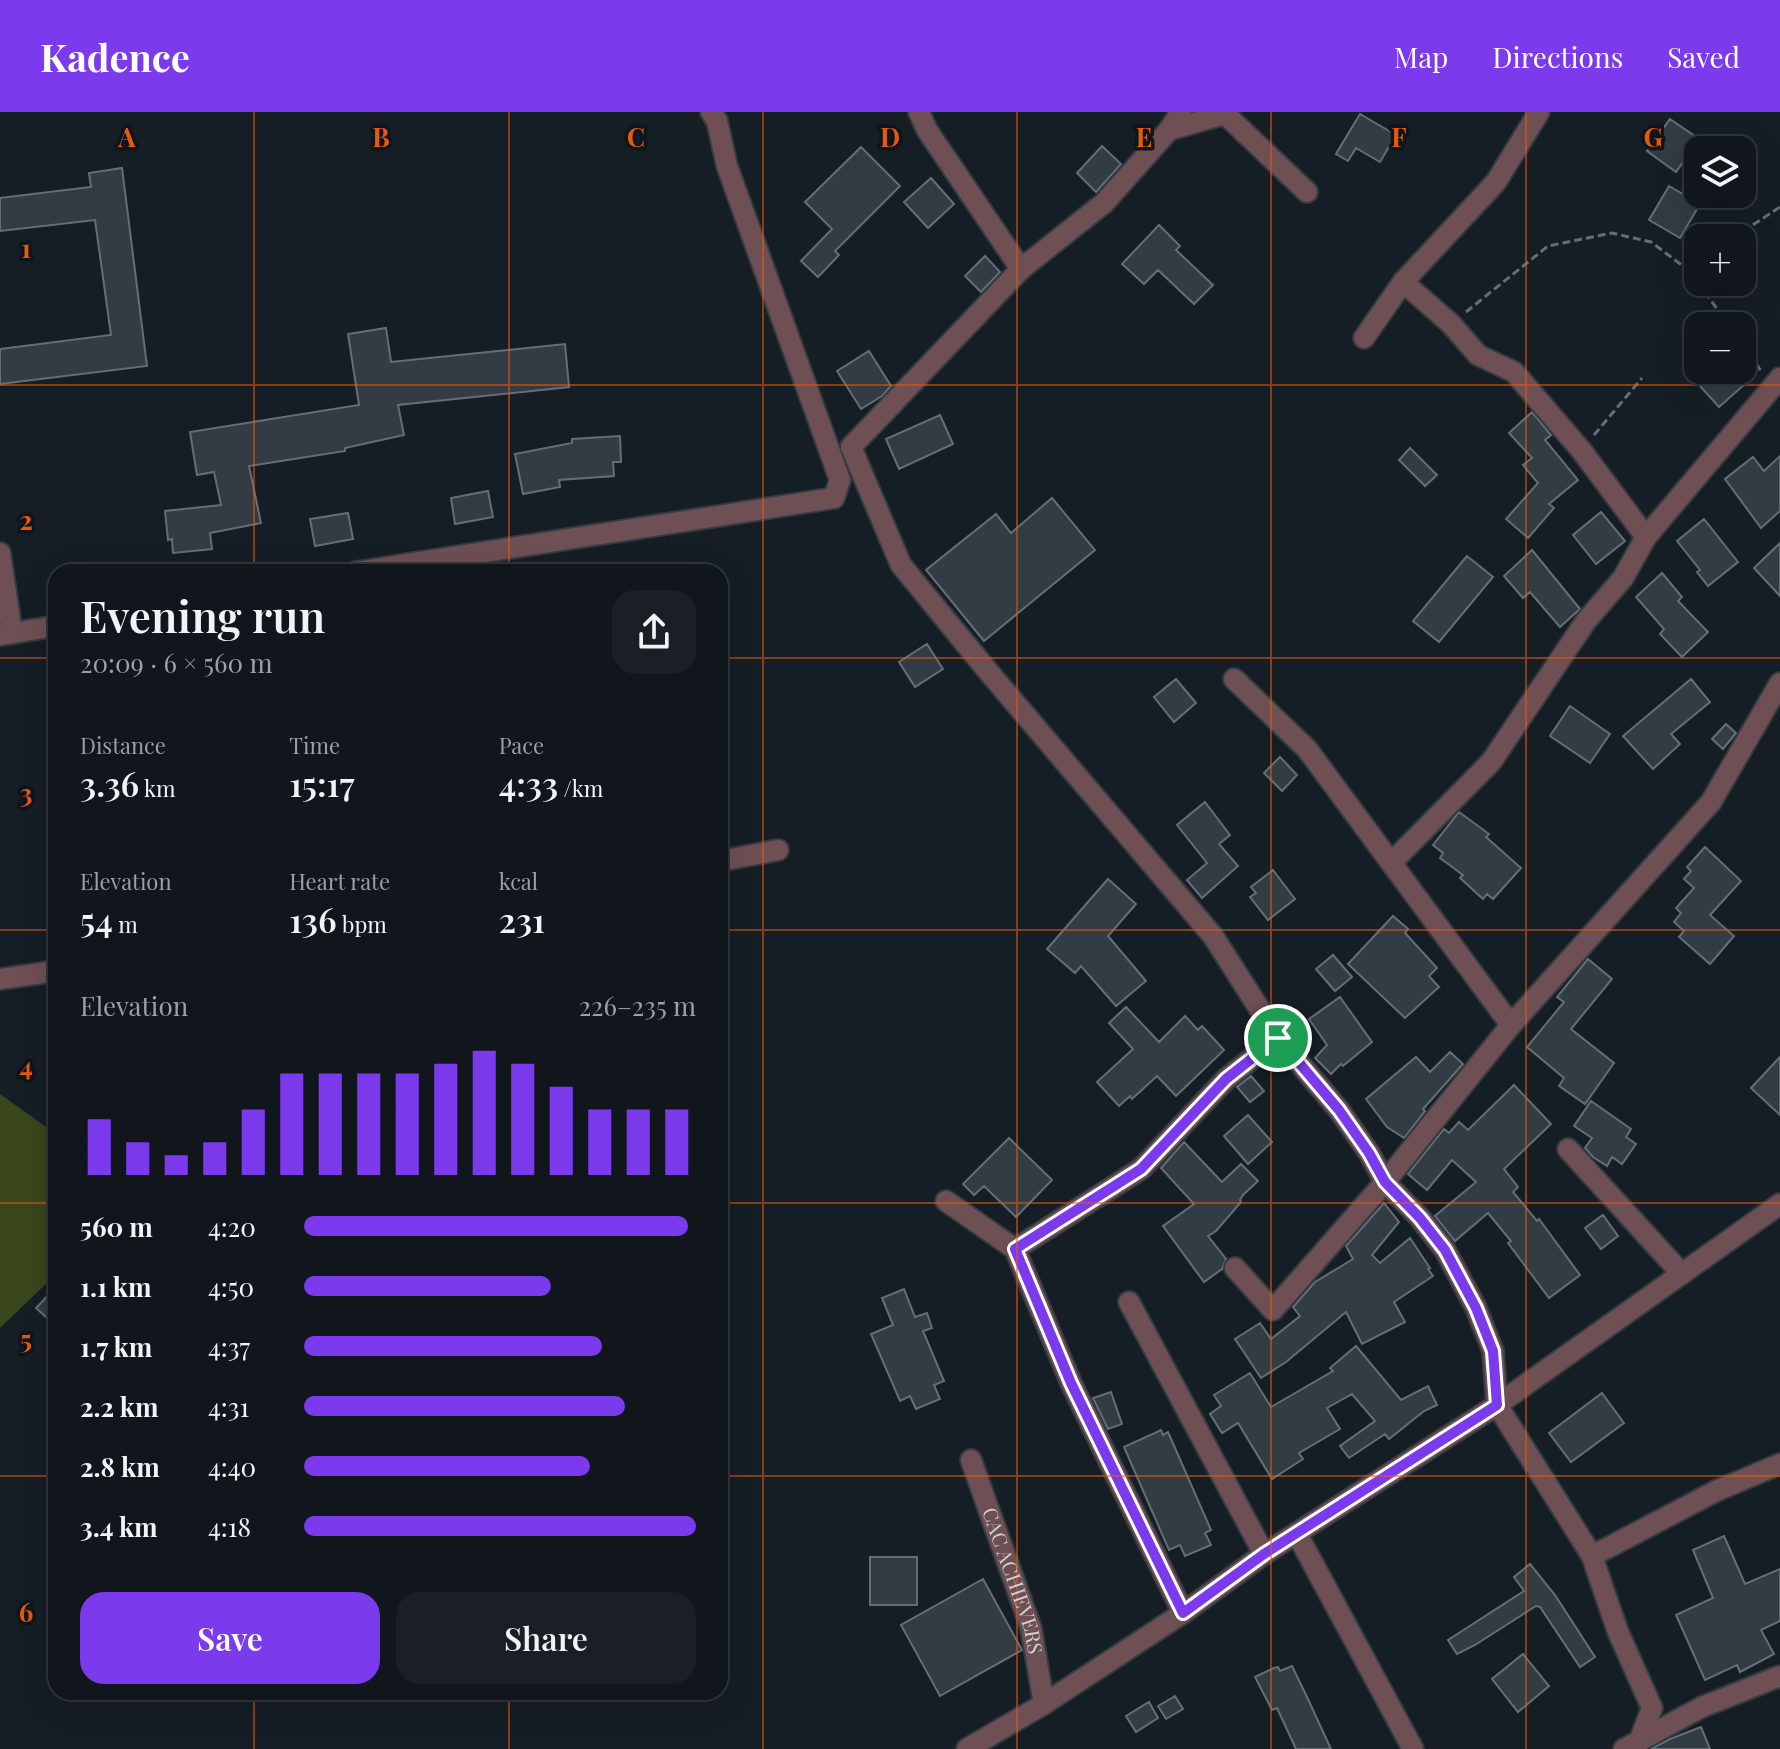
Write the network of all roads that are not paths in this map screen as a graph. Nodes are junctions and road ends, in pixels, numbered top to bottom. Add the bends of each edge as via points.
1 (711, 112) edge
2 (919, 112) edge
3 (1181, 112) edge
4 (1539, 112) edge
5 (1169, 130) junction
6 (1307, 192) dead end
7 (1021, 269) junction
8 (1403, 282) junction
9 (1364, 338) dead end
10 (1778, 388) edge
11 (1646, 537) junction
12 (0, 553) edge
13 (407, 564) edge
14 (48, 627) edge
15 (6, 634) edge
16 (1234, 679) dead end
17 (1780, 683) edge
18 (778, 850) dead end
19 (728, 859) edge
20 (1392, 862) junction
21 (48, 972) edge
22 (0, 979) edge
23 (1511, 1025) junction
24 (1278, 1038) junction
25 (1568, 1149) dead end
26 (1385, 1182) junction
27 (946, 1201) dead end
28 (1780, 1204) edge
29 (1015, 1249) junction
30 (1235, 1268) dead end
31 (1682, 1274) junction
32 (1129, 1302) dead end
33 (1497, 1405) junction
34 (971, 1460) dead end
35 (1780, 1464) edge
36 (1297, 1534) junction
37 (1264, 1554) junction
38 (1592, 1556) junction
39 (1183, 1613) junction
40 (1780, 1676) edge
41 (1044, 1704) junction
42 (1002, 1741) edge
43 (1636, 1747) edge
44 (967, 1749) edge
45 (1413, 1749) edge

1 - 13 street via 840,480 834,498
2 - 7 street
3 - 5 street
4 - 8 street via 1496,182
5 - 6 street via 1225,114
5 - 7 street via 1104,203
7 - 24 street via 851,447 901,565 1213,936
8 - 9 street
8 - 11 street via 1478,355 1514,372
10 - 11 street
11 - 20 street via 1623,578 1586,621 1491,762
12 - 15 street
14 - 15 street
16 - 20 street via 1307,749
17 - 23 street via 1711,802
18 - 19 street
20 - 23 street
21 - 22 street
23 - 26 street
24 - 26 street via 1339,1110
24 - 29 street via 1226,1079 1141,1169
25 - 31 street
26 - 30 street via 1273,1310
26 - 33 street via 1445,1250 1476,1308 1493,1351
27 - 29 street
28 - 31 street
29 - 39 street via 1071,1383
31 - 33 street
32 - 37 street
33 - 36 street
33 - 38 street
34 - 41 street, CAC ACHIEVERS via 1031,1628
35 - 38 street
36 - 37 street
36 - 45 street
37 - 39 street
38 - 43 street via 1652,1708
39 - 41 street
40 - 43 street via 1702,1707
41 - 42 street
42 - 44 street

